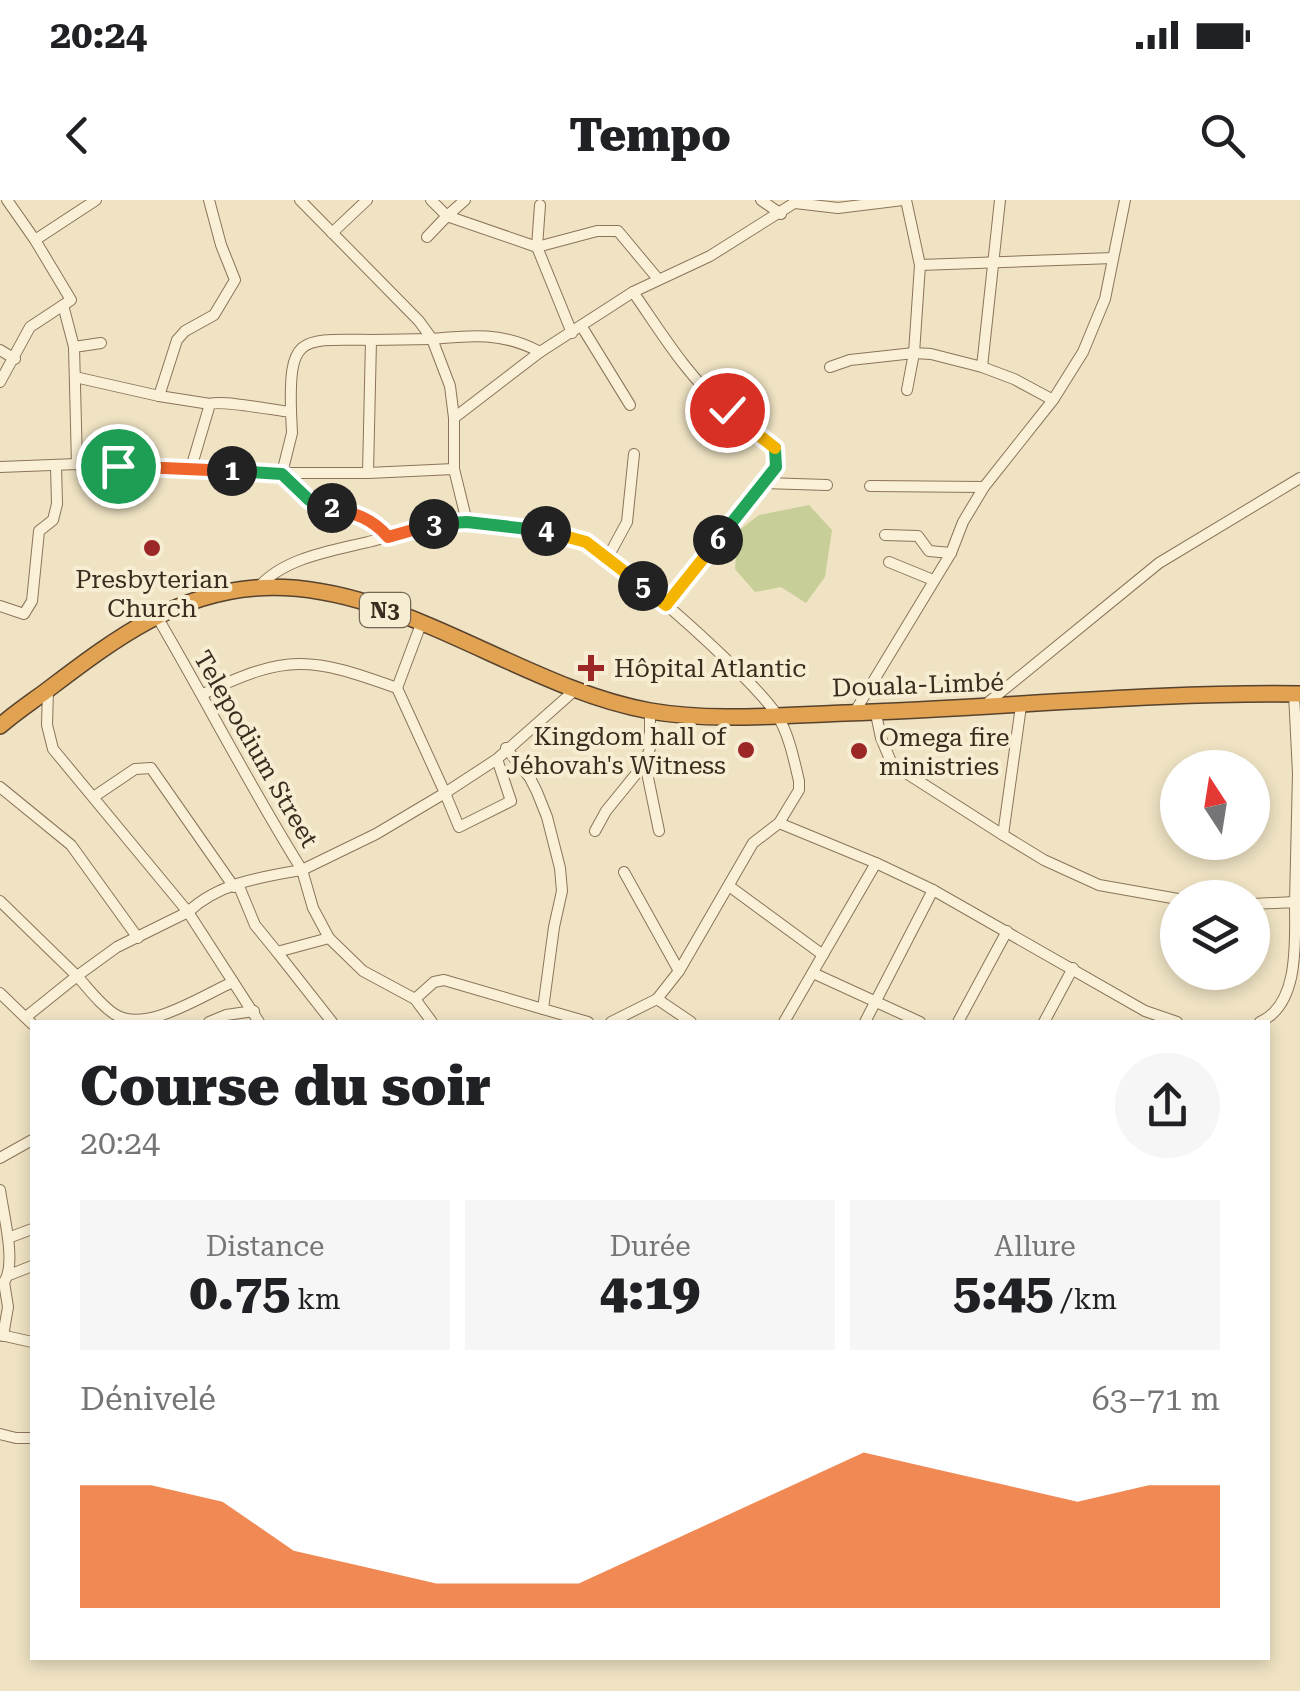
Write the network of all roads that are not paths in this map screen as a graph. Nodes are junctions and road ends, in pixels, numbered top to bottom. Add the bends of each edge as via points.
1 (7, 200) edge
2 (96, 200) edge
3 (210, 200) edge
4 (300, 200) edge
5 (367, 200) edge
6 (431, 200) edge
7 (465, 200) edge
8 (761, 200) edge
9 (905, 200) edge
10 (1000, 200) edge
11 (1125, 200) edge
12 (797, 202) edge
13 (540, 205) dead end
14 (781, 214) junction
15 (447, 216) junction
16 (332, 233) junction
17 (427, 237) dead end
18 (35, 240) junction
19 (536, 247) junction
20 (1113, 258) junction
21 (995, 262) junction
22 (920, 265) junction
23 (658, 279) junction
24 (633, 292) junction
25 (62, 305) junction
26 (577, 330) junction
27 (432, 339) junction
28 (371, 340) junction
29 (102, 343) dead end
30 (74, 347) junction
31 (0, 350) edge
32 (540, 352) junction
33 (914, 353) junction
34 (14, 359) junction
35 (830, 366) dead end
36 (982, 367) junction
37 (75, 377) junction
38 (0, 382) edge
39 (907, 390) dead end
40 (159, 396) junction
41 (1053, 400) junction
42 (210, 404) junction
43 (630, 404) dead end
44 (291, 412) junction
45 (454, 418) junction
46 (634, 454) dead end
47 (78, 464) junction
48 (56, 466) junction
49 (0, 467) edge
50 (191, 468) junction
51 (454, 470) junction
52 (368, 473) junction
53 (282, 474) junction
54 (1300, 478) edge
55 (764, 483) junction
56 (827, 485) dead end
57 (870, 486) dead end
58 (984, 487) junction
59 (467, 522) junction
60 (885, 535) dead end
61 (388, 537) junction
62 (951, 554) junction
63 (608, 558) junction
64 (889, 562) dead end
65 (933, 580) junction
66 (258, 588) junction
67 (666, 605) junction
68 (0, 606) edge
69 (156, 616) junction
70 (421, 624) junction
71 (397, 688) junction
72 (48, 690) junction
73 (575, 690) junction
74 (203, 694) junction
75 (1297, 694) edge
76 (1020, 706) junction
77 (980, 708) junction
78 (650, 711) junction
79 (8, 713) edge
80 (854, 713) junction
81 (876, 714) junction
82 (785, 715) junction
83 (0, 726) edge
84 (506, 748) junction
85 (497, 759) junction
86 (645, 763) junction
87 (0, 788) edge
88 (445, 793) junction
89 (95, 796) junction
90 (1298, 812) edge
91 (780, 823) junction
92 (595, 831) dead end
93 (658, 831) dead end
94 (1003, 834) junction
95 (876, 863) junction
96 (302, 870) junction
97 (624, 872) dead end
98 (236, 885) junction
99 (728, 886) junction
100 (933, 890) junction
101 (1160, 896) edge
102 (0, 901) edge
103 (1298, 902) edge
104 (1270, 903) edge
105 (188, 912) junction
106 (1007, 930) junction
107 (138, 938) junction
108 (329, 938) junction
109 (277, 952) junction
110 (823, 955) junction
111 (1073, 968) junction
112 (678, 970) junction
113 (813, 973) junction
114 (77, 976) junction
115 (233, 982) junction
116 (0, 993) edge
117 (415, 999) junction
118 (657, 999) junction
119 (878, 1000) junction
120 (254, 1010) junction
121 (543, 1010) junction
122 (1145, 1010) junction
123 (30, 1020) edge
124 (131, 1020) edge
125 (154, 1020) edge
126 (213, 1020) edge
127 (258, 1020) edge
128 (330, 1020) edge
129 (431, 1020) edge
130 (580, 1020) edge
131 (615, 1020) edge
132 (688, 1020) edge
133 (785, 1020) edge
134 (866, 1020) edge
135 (916, 1020) edge
136 (959, 1020) edge
137 (1045, 1020) edge
138 (1139, 1020) edge
139 (1172, 1020) edge
140 (1263, 1020) edge
141 (29, 1021) edge
142 (30, 1141) edge
143 (0, 1158) edge
144 (0, 1190) edge
145 (30, 1231) edge
146 (8, 1238) junction
147 (30, 1267) edge
148 (9, 1275) junction
149 (2, 1335) edge
150 (30, 1342) edge
151 (0, 1434) edge
152 (30, 1438) edge

1 - 18 street
2 - 18 street
3 - 40 street via 235,280 214,316 177,340
4 - 16 street
5 - 16 street
6 - 15 street
7 - 15 street
8 - 14 street
9 - 12 street via 838,208
9 - 22 street
10 - 21 street
11 - 20 street
12 - 14 street
13 - 19 street
14 - 23 street
15 - 17 street
15 - 19 street
16 - 27 street
18 - 25 street via 71,300
19 - 23 street via 618,231
19 - 26 street
20 - 21 street
20 - 41 street via 1096,325
21 - 22 street
21 - 36 street
22 - 33 street
23 - 24 street
24 - 26 street
24 - 55 street via 708,392 776,448 778,461
25 - 30 street
25 - 34 street via 30,328
26 - 32 street
26 - 43 street
27 - 28 street
27 - 32 street via 502,336
27 - 45 street
28 - 44 street via 322,339 301,350 290,368
28 - 52 street
29 - 30 street
30 - 37 street
31 - 34 street
32 - 45 street
33 - 35 street
33 - 36 street
33 - 39 street
34 - 38 street
36 - 41 street
37 - 40 street
37 - 47 street
40 - 42 street
41 - 58 street
42 - 44 street
42 - 50 street
44 - 53 street
45 - 51 street
46 - 63 street via 627,522
47 - 48 street
47 - 50 street
48 - 49 street
48 - 68 street via 57,504 53,520 39,532 32,601 24,614
50 - 53 street
51 - 52 street
51 - 59 street
52 - 53 street
53 - 61 street via 309,500 362,515
54 - 77 street via 1159,562
55 - 56 street
55 - 67 street
57 - 58 street
58 - 62 street
59 - 61 street
59 - 63 street via 566,534
60 - 62 street via 918,536 929,551
61 - 66 street via 279,568
62 - 65 street
63 - 67 street
64 - 65 street
65 - 80 street
66 - 69 highway, Douala-Limbé / N3 via 180,604
66 - 70 highway, Douala-Limbé / N3 via 356,600
67 - 82 street
69 - 72 highway, Douala-Limbé / N3
69 - 74 street, Telepodium Street
70 - 71 street
70 - 73 highway, Douala-Limbé / N3
71 - 74 street via 303,662 254,671
71 - 88 street
72 - 79 highway, Douala-Limbé / N3
72 - 89 street via 53,749
73 - 78 highway, Douala-Limbé / N3
73 - 84 street
74 - 96 street, Telepodium Street
75 - 76 highway, Douala-Limbé / N3
75 - 90 street
76 - 77 highway, Douala-Limbé / N3
76 - 94 street
77 - 81 highway, Douala-Limbé / N3
78 - 82 highway, Douala-Limbé / N3
78 - 86 street
79 - 83 highway, Douala-Limbé / N3
80 - 81 highway, Douala-Limbé / N3
80 - 82 highway, Douala-Limbé / N3
81 - 94 street via 892,764
82 - 91 street via 799,790
84 - 85 street
84 - 121 street via 537,792 560,868
85 - 88 street
85 - 88 street via 510,803 459,827
86 - 92 street
86 - 93 street
87 - 107 street via 71,845
88 - 96 street
89 - 98 street via 135,769 152,768
89 - 105 street
90 - 103 street
91 - 95 street
91 - 99 street via 753,842
94 - 101 street via 1099,885
95 - 100 street
95 - 110 street
96 - 98 street, Telepodium Street
96 - 108 street
97 - 112 street
98 - 105 street, Telepodium Street
98 - 109 street
99 - 110 street
99 - 112 street
100 - 106 street
100 - 119 street
102 - 114 street
103 - 104 street
103 - 140 street via 1291,982 1281,1007
105 - 107 street, Telepodium Street
105 - 115 street
106 - 111 street
106 - 136 street
107 - 114 street, Telepodium Street
108 - 109 street
108 - 117 street via 363,971
109 - 128 street
110 - 113 street
111 - 122 street
111 - 137 street
112 - 118 street
113 - 119 street
113 - 133 street
114 - 123 street, Telepodium Street
114 - 124 street
115 - 120 street
115 - 125 street
116 - 141 street
117 - 121 street via 444,980
117 - 129 street
118 - 131 street
118 - 132 street
119 - 134 street
119 - 135 street
120 - 126 street
120 - 127 street
121 - 130 street
122 - 138 street
122 - 139 street
142 - 143 street
144 - 146 street
145 - 146 street
146 - 148 street
147 - 148 street
148 - 149 street
149 - 150 street
151 - 152 street

